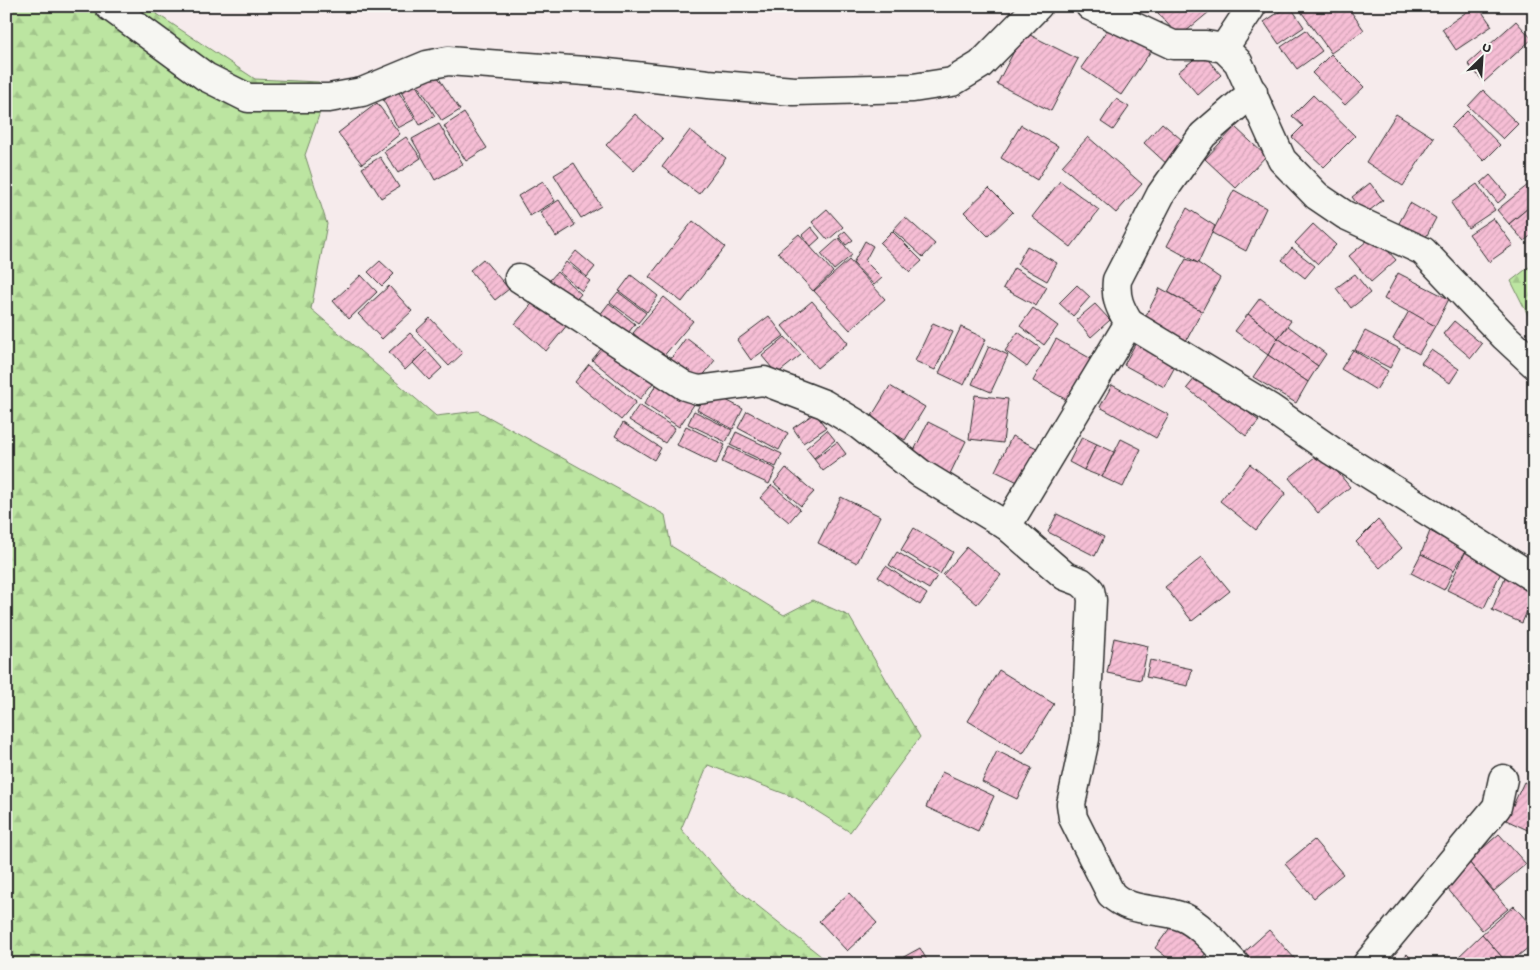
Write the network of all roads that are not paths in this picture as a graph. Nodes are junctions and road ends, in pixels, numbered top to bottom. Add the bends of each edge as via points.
1 (109, 6) edge
2 (1038, 6) edge
3 (1090, 6) edge
4 (1252, 6) edge
5 (1224, 48) junction
6 (1253, 92) junction
7 (519, 278) dead end
8 (1129, 323) junction
9 (1534, 364) edge
10 (1007, 526) junction
11 (1534, 578) edge
12 (1503, 779) dead end
13 (1235, 964) edge
14 (1367, 964) edge

1 - 2 street via 206,77 248,98 329,98 362,92 428,64 448,61 794,91 913,88 952,82 980,66
3 - 5 street via 1173,45
4 - 5 street
5 - 6 street via 1238,62
6 - 8 street via 1203,135 1161,194 1117,280 1119,306
6 - 9 street via 1282,160 1317,196 1345,214 1423,251
7 - 10 street via 685,386 698,390 764,381 824,404 860,425 920,473
8 - 10 street
8 - 11 street via 1270,408 1332,451
10 - 13 street via 1065,576 1081,582 1090,590 1085,739 1071,804 1073,818 1111,894 1129,906 1182,917 1194,923
12 - 14 street via 1497,807

